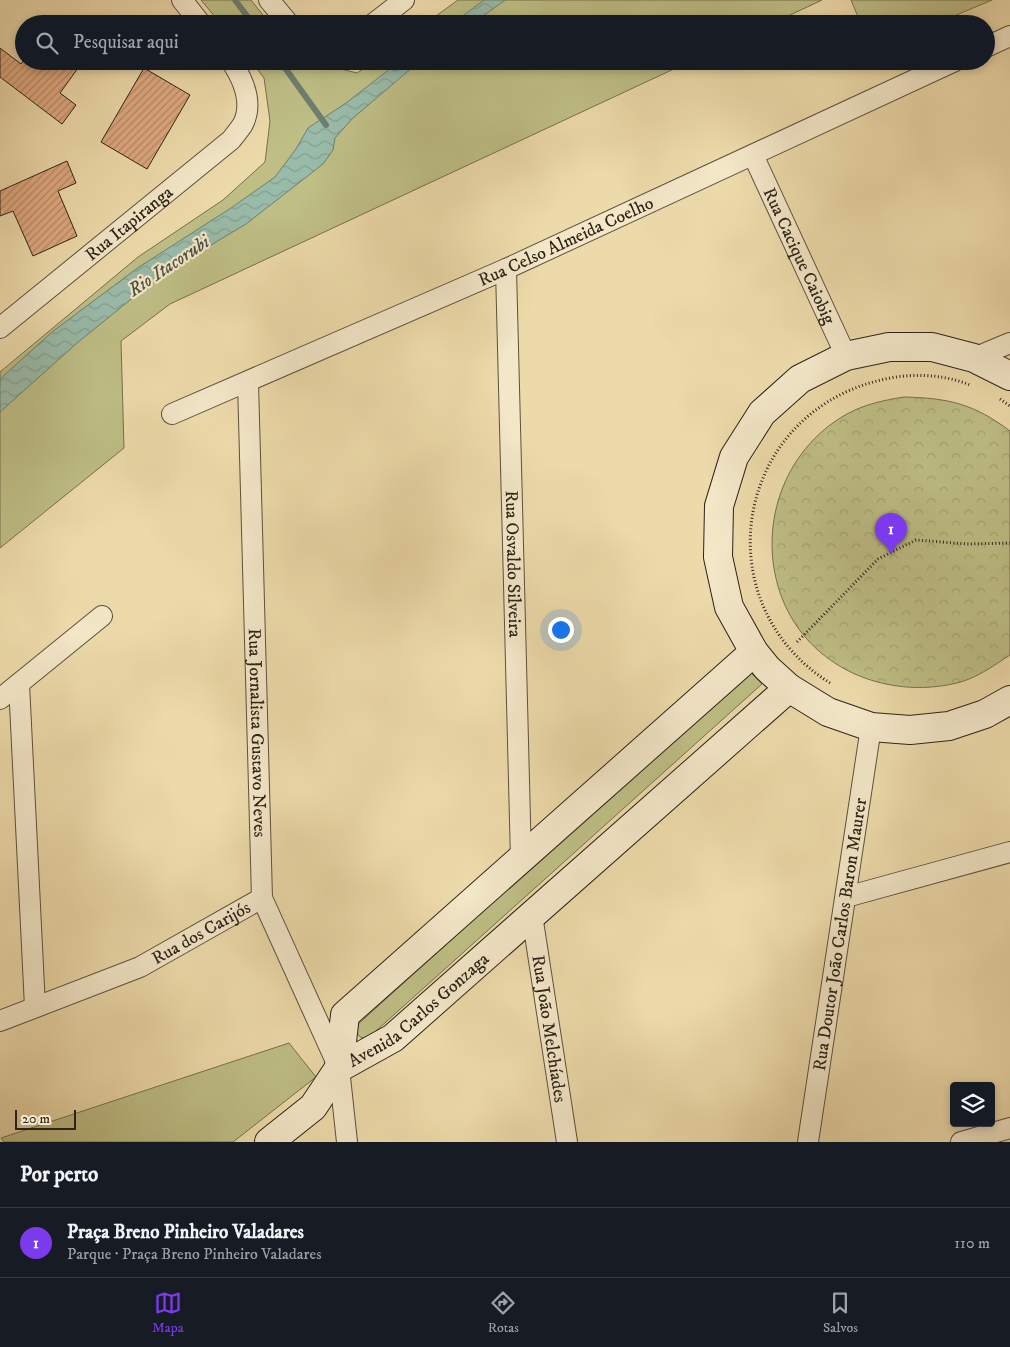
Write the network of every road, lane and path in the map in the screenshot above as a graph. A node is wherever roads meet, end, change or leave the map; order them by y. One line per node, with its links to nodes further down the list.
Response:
1 (182, 0): 4 (street)
2 (269, 0): 5 (street)
3 (404, 0): 6 (street)
4 (194, 15)
5 (282, 15)
6 (385, 15)
7 (1010, 36): 8 (street)
8 (995, 43)
9 (236, 70): 13 (street, Rua Itapiranga)
10 (937, 70): 11 (street, Rua Celso Almeida Coelho)
11 (753, 155): 12 (street, Rua Celso Almeida Coelho); 15 (street, Rua Cacique Caiobig)
12 (506, 269): 17 (street, Rua Celso Almeida Coelho); 33 (street, Rua Osvaldo Silveira)
13 (0, 328)
14 (1010, 343): 16 (street)
15 (846, 356): 16 (street); 25 (street)
16 (974, 358): 19 (street)
17 (248, 382): 21 (street, Rua Celso Almeida Coelho); 35 (street, Rua Jornalista Gustavo Neves)
18 (975, 387): 27 (path)
19 (1004, 387): 20 (path)
20 (1010, 406)
21 (172, 414)
22 (1010, 543): 24 (path)
23 (102, 616): 26 (street)
24 (797, 642)
25 (754, 652): 28 (street); 33 (street, Avenida Carlos Gonzaga)
26 (18, 684): 29 (street); 37 (street)
27 (835, 686)
28 (789, 688): 31 (street); 36 (street, Avenida Carlos Gonzaga)
29 (0, 699)
30 (1010, 700): 31 (street)
31 (871, 727): 34 (street, Rua Doutor João Carlos Baron Maurer)
32 (1010, 852): 34 (street)
33 (521, 860): 39 (street, Avenida Carlos Gonzaga)
34 (846, 897): 44 (street, Rua Doutor João Carlos Baron Maurer)
35 (262, 898): 37 (street, Rua dos Carijós); 39 (street, Rua Jornalista Gustavo Neves)
36 (532, 915): 39 (street, Avenida Carlos Gonzaga); 43 (street, Rua João Melchíades)
37 (35, 1008): 38 (street, Rua dos Carijós)
38 (0, 1021)
39 (339, 1068): 41 (street); 42 (street, Rua Jornalista Gustavo Neves)
40 (1010, 1128): 45 (street)
41 (269, 1142)
42 (346, 1142)
43 (567, 1142)
44 (808, 1142)
45 (961, 1142)

